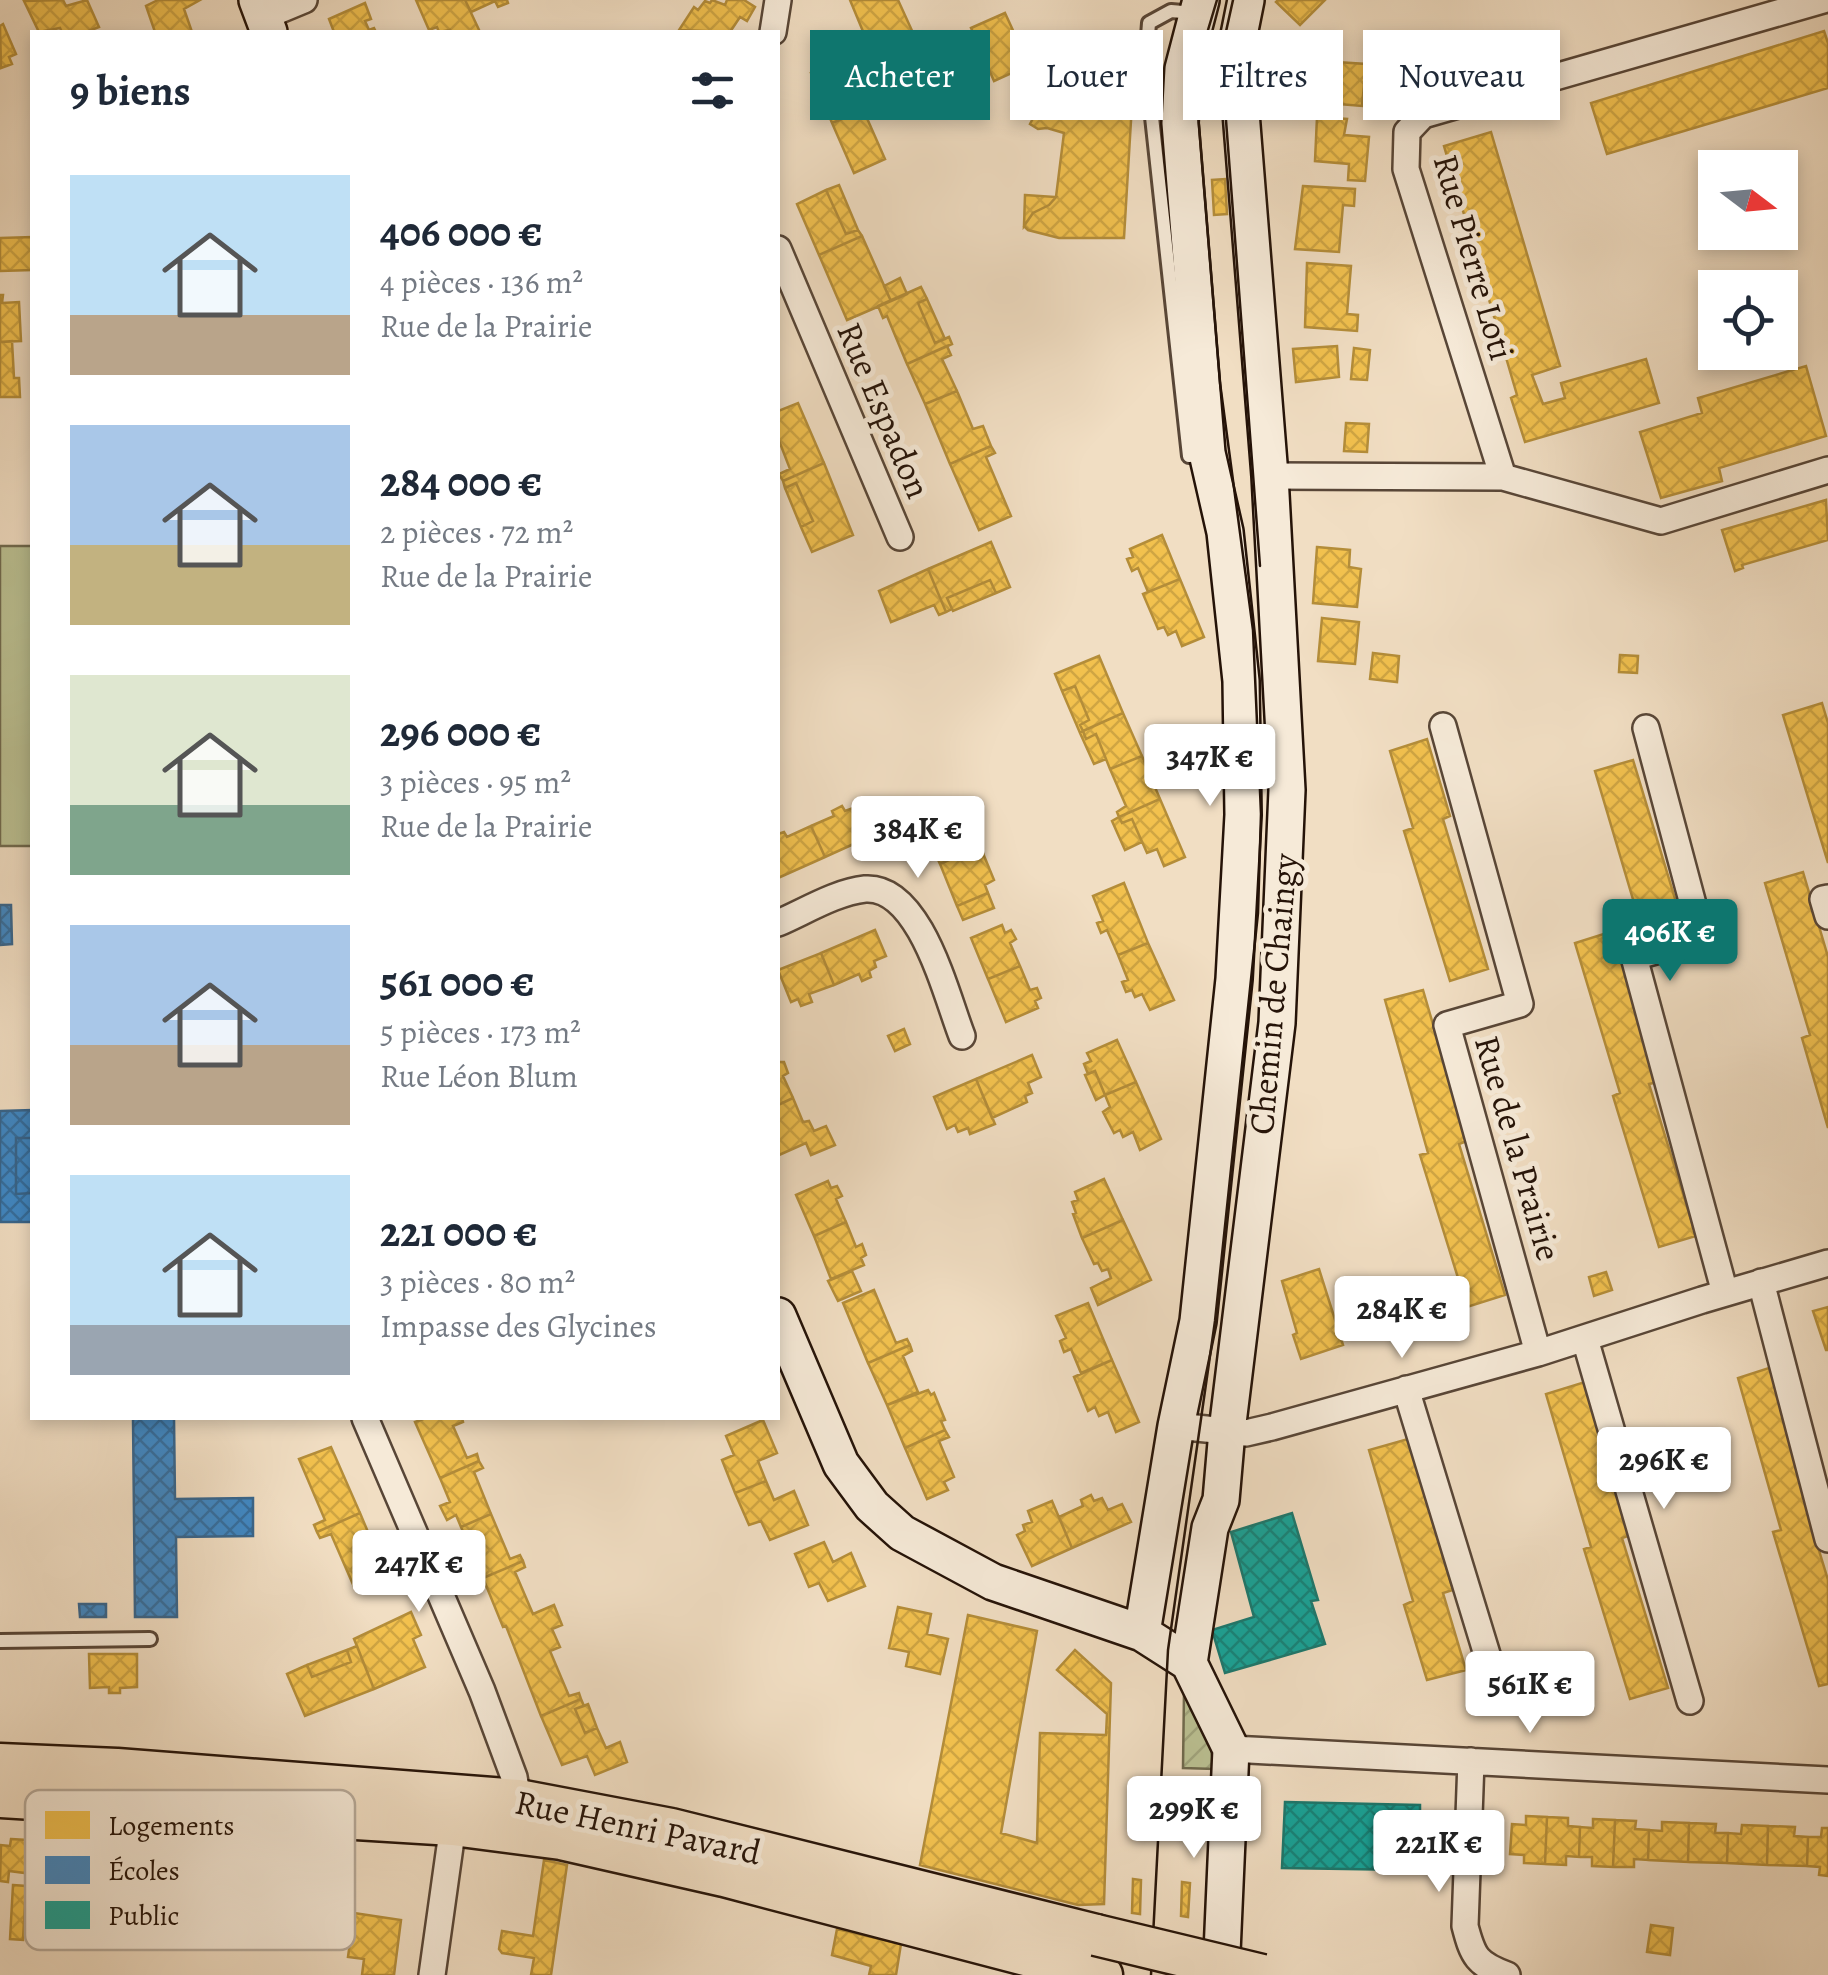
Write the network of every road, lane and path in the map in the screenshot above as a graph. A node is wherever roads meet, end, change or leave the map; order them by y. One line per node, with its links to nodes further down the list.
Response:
1 (304, 0): 6 (street)
2 (778, 0): 7 (street)
3 (1246, 0): 12 (street, Chemin de Chaingy)
4 (1823, 0): 13 (street, Rue Pierre Loti)
5 (1199, 6): 29 (street, Chemin de Chaingy)
6 (263, 16)
7 (774, 30)
8 (780, 254): 9 (street, Rue Espadon)
9 (804, 310): 10 (street, Rue Espadon); 14 (street, Rue Espadon)
10 (780, 314)
11 (1828, 470): 13 (street)
12 (1270, 476): 13 (street); 30 (street, Chemin de Chaingy)
13 (1503, 477)
14 (900, 537)
15 (1443, 726): 26 (street, Rue de la Prairie)
16 (1646, 728): 23 (street)
17 (1828, 898): 18 (street)
18 (1828, 916)
19 (780, 922): 20 (street)
20 (962, 1036)
21 (1828, 1263): 22 (street)
22 (1762, 1282): 23 (street); 31 (street)
23 (1725, 1293): 25 (street)
24 (780, 1321): 32 (street)
25 (1585, 1339): 26 (street); 37 (street)
26 (1538, 1353): 27 (street)
27 (1406, 1389): 30 (street); 35 (street)
28 (365, 1420): 44 (street)
29 (1176, 1426): 30 (street); 32 (street, Chemin de Chaingy)
30 (1227, 1431): 36 (street, Chemin de Chaingy)
31 (1828, 1539)
32 (1142, 1633): 36 (street)
33 (150, 1639): 34 (lane)
34 (0, 1641)
35 (1489, 1661)
36 (1189, 1663): 38 (street)
37 (1690, 1701)
38 (1231, 1749): 39 (street); 49 (street)
39 (1472, 1761): 41 (street); 51 (street)
40 (0, 1764): 44 (main road, Rue Henri Pavard)
41 (1828, 1780)
42 (0, 1797): 43 (main road, Rue Henri Pavard)
43 (25, 1798)
44 (518, 1800): 47 (main road, Rue Henri Pavard)
45 (355, 1818): 46 (main road, Rue Henri Pavard)
46 (453, 1824): 47 (main road, Rue Henri Pavard); 48 (street)
47 (1095, 1960): 50 (main road, Rue Henri Pavard, bridge)
48 (432, 1975)
49 (1221, 1975)
50 (1262, 1975)
51 (1507, 1975)

